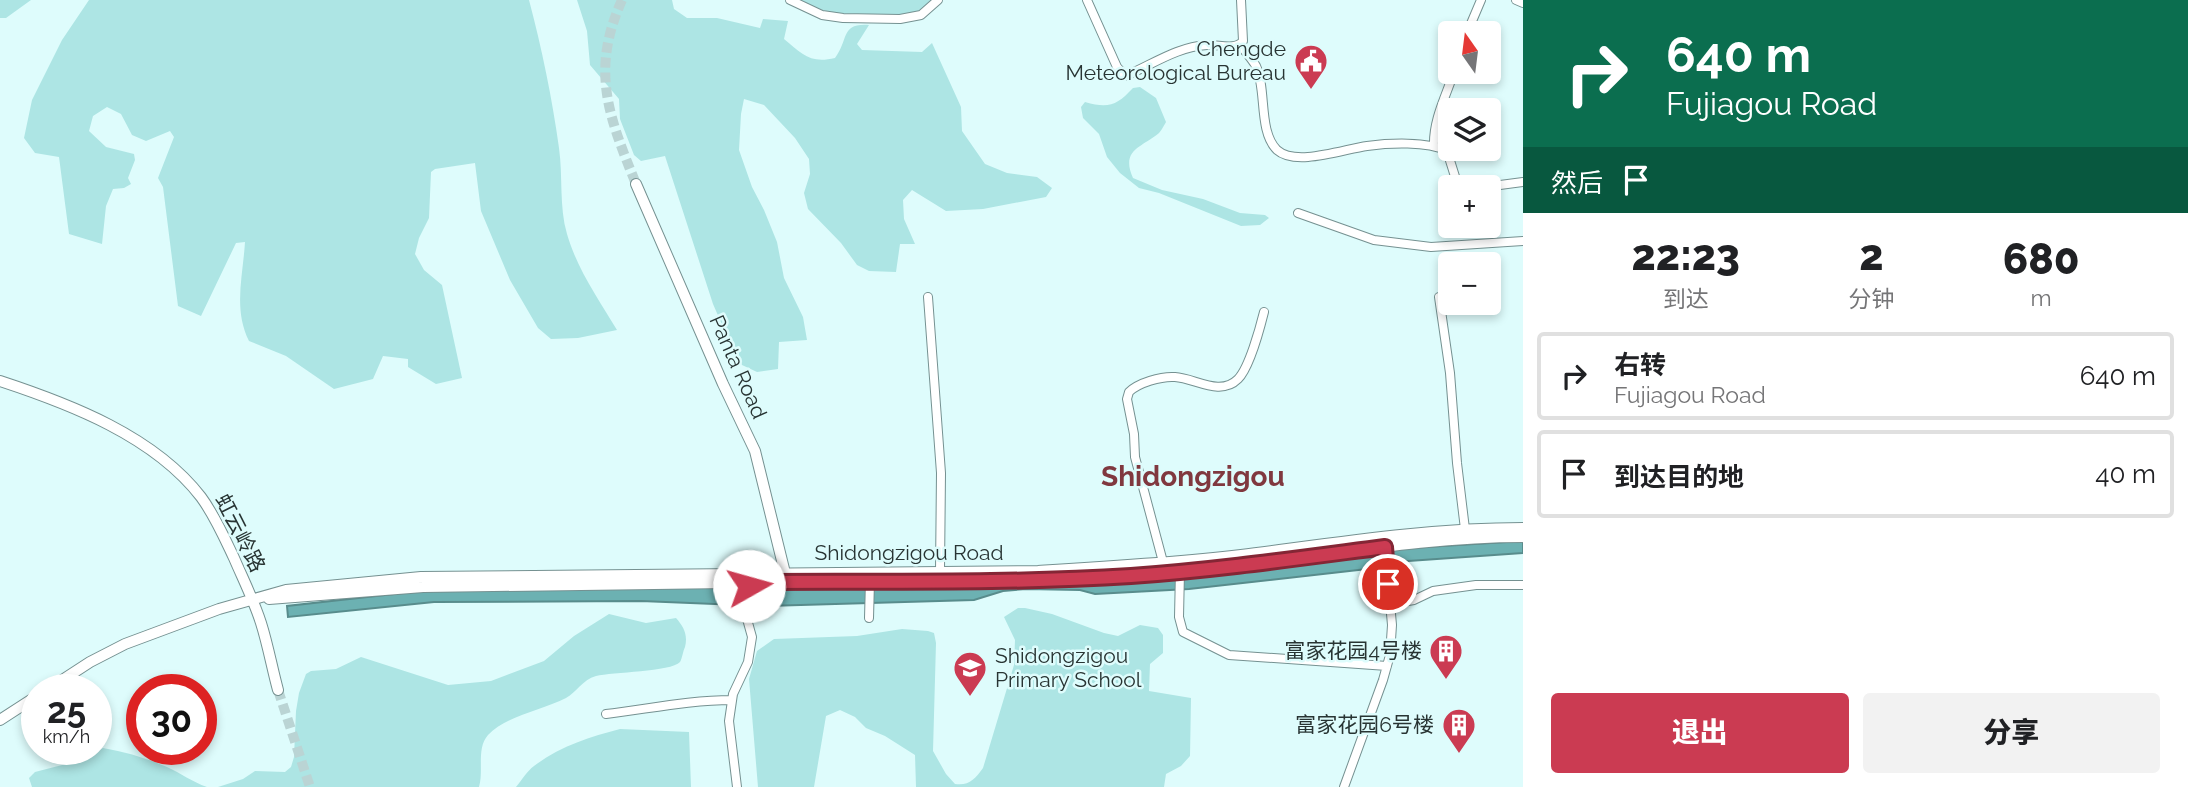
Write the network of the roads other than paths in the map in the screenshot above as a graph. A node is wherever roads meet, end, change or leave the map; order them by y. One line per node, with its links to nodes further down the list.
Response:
1 (790, 0): 2 (street)
2 (938, 0)
3 (1087, 0): 9 (street)
4 (1241, 0): 9 (street)
5 (1482, 0): 8 (street)
6 (1516, 0): 7 (street)
7 (1523, 3)
8 (1472, 21)
9 (1240, 45): 11 (street)
10 (1450, 84): 11 (street)
11 (1434, 146): 12 (street)
12 (1455, 175)
13 (1523, 182): 15 (street)
14 (636, 184): 29 (main road, Panta Road)
15 (1501, 185)
16 (1298, 214): 17 (street)
17 (1523, 241)
18 (928, 297): 27 (street)
19 (1264, 312): 26 (street)
20 (1442, 315): 23 (street)
21 (0, 381): 33 (main road, 虹云岭路)
22 (1523, 528): 23 (main road, Shidongzigou Road)
23 (1465, 529): 26 (main road, Shidongzigou Road)
24 (1523, 537): 25 (main road, Shidongzigou Road)
25 (1385, 549): 28 (main road, Shidongzigou Road); 34 (street)
26 (1163, 562): 27 (main road, Shidongzigou Road)
27 (940, 571): 29 (main road, Shidongzigou Road)
28 (1180, 572): 30 (main road, Shidongzigou Road); 36 (street)
29 (785, 573): 33 (main road, Shidongzigou Road)
30 (870, 583): 31 (main road, Shidongzigou Road); 35 (street)
31 (749, 584): 33 (main road, Shidongzigou Road); 39 (street)
32 (1523, 585): 34 (street)
33 (252, 599): 37 (main road, Shidongzigou Road); 38 (main road, 虹云岭路)
34 (1390, 604): 36 (street)
35 (869, 618)
36 (1387, 666): 44 (street)
37 (72, 674)
38 (278, 690)
39 (732, 700): 41 (street); 43 (street)
40 (21, 706): 42 (main road)
41 (606, 714)
42 (0, 720)
43 (737, 787)
44 (1344, 787)

